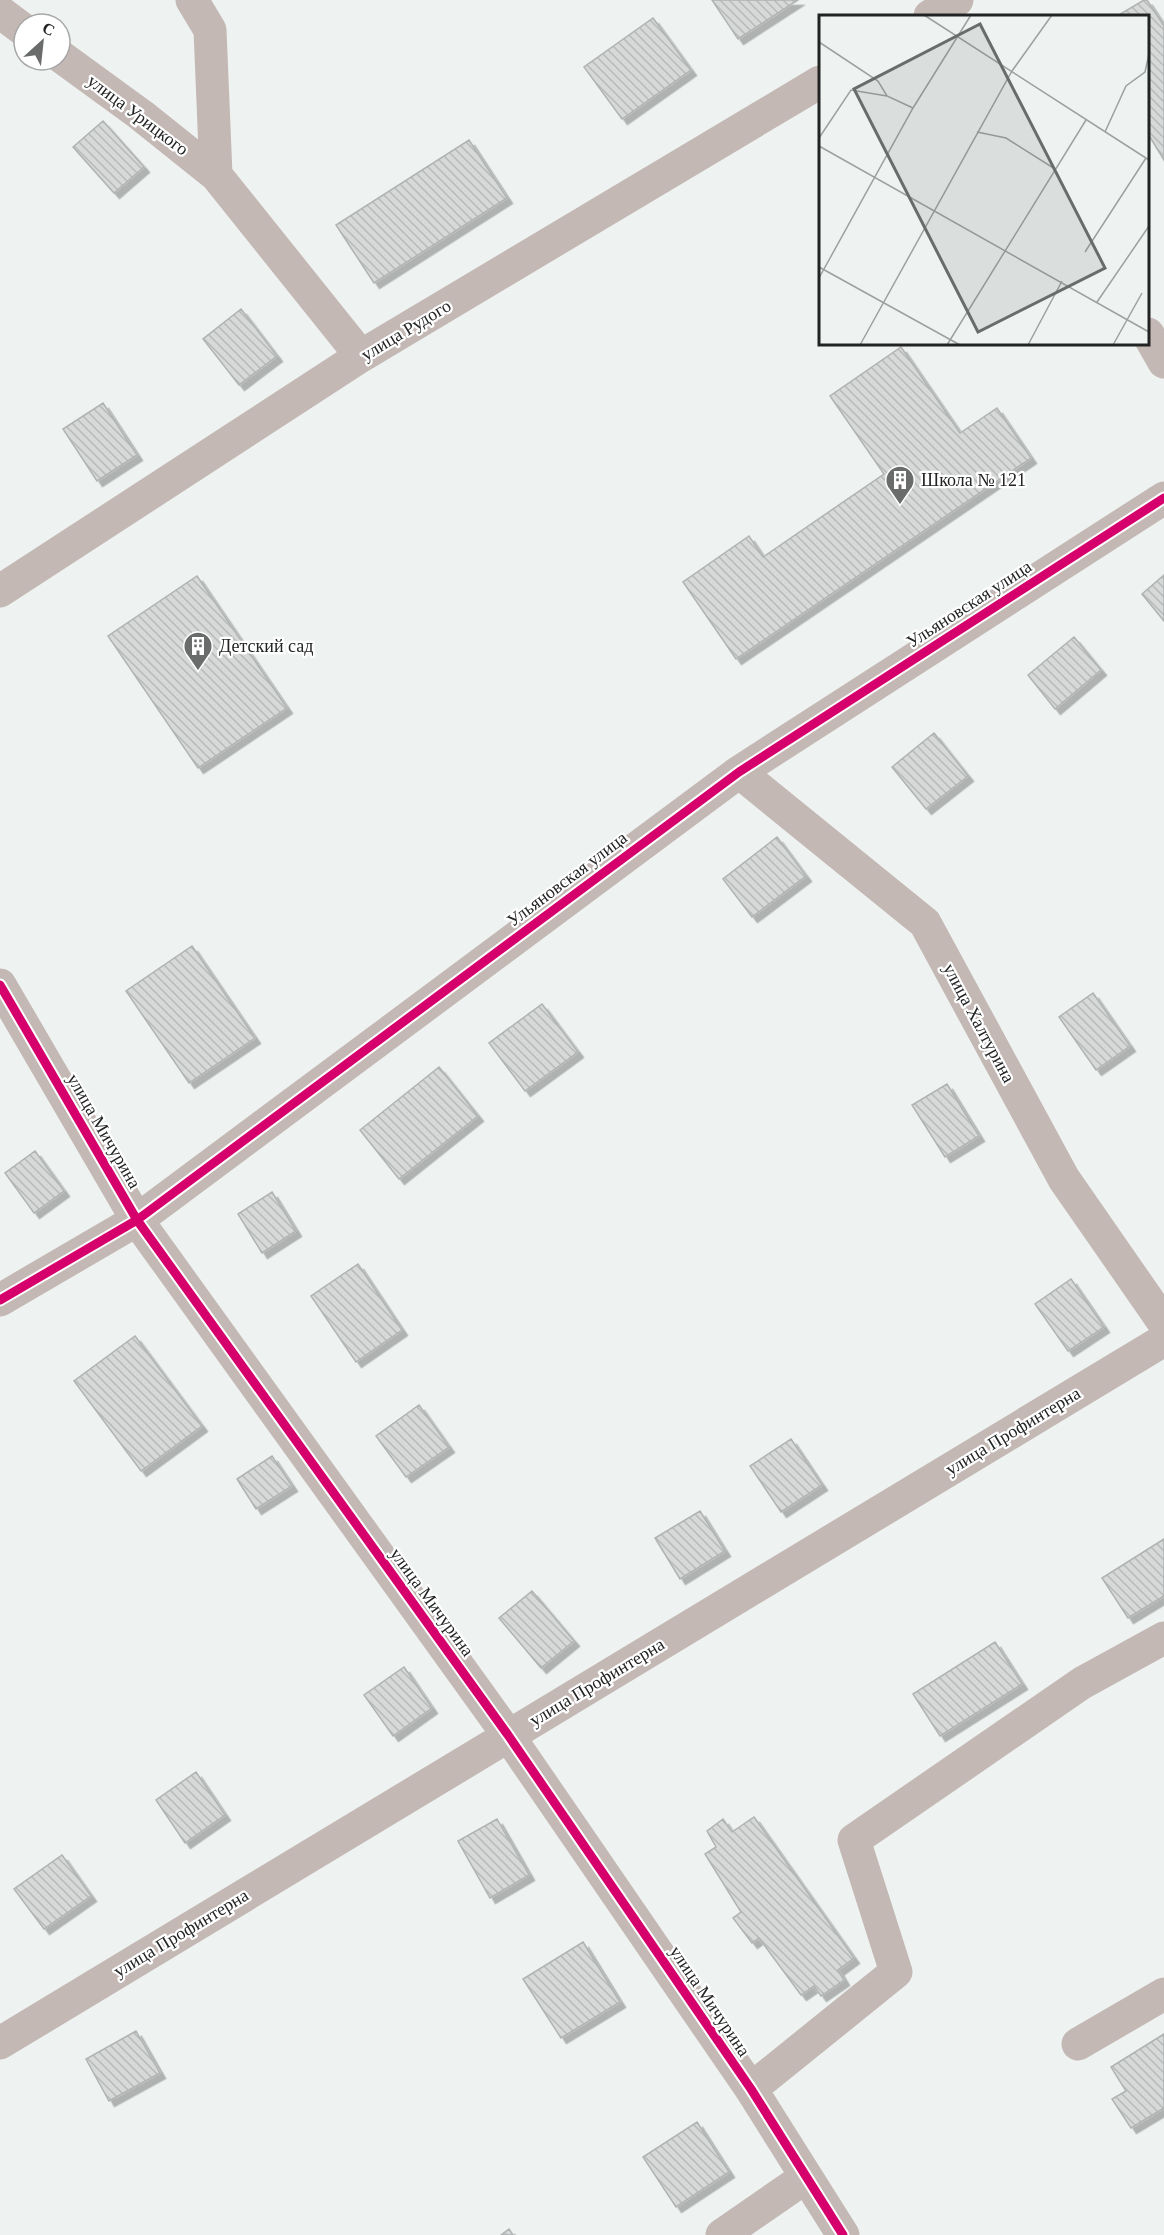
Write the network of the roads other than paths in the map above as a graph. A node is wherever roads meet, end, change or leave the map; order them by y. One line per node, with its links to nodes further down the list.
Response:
1 (192, 0): 4 (street)
2 (72, 65): 4 (street, улица Урицкого)
3 (819, 83): 6 (street, улица Рудого)
4 (216, 175): 6 (street, улица Урицкого)
5 (1149, 336): 7 (street)
6 (361, 356): 9 (street, улица Рудого)
7 (1164, 362)
8 (1164, 498): 10 (street, Ульяновская улица)
9 (0, 591)
10 (739, 772): 12 (street, Ульяновская улица); 14 (street, улица Халтурина)
11 (0, 985): 12 (street, улица Мичурина)
12 (137, 1220): 13 (street, Ульяновская улица); 17 (street, улица Мичурина)
13 (0, 1300)
14 (1164, 1323)
15 (1164, 1340): 17 (street, улица Профинтерна)
16 (1164, 1638): 21 (street)
17 (508, 1736): 19 (street, улица Профинтерна); 21 (street, улица Мичурина)
18 (1164, 1994): 20 (street)
19 (0, 2043)
20 (1078, 2044)
21 (751, 2090): 22 (street, улица Мичурина)
22 (806, 2177): 23 (street); 24 (street, улица Мичурина)
23 (722, 2235)
24 (843, 2235)

